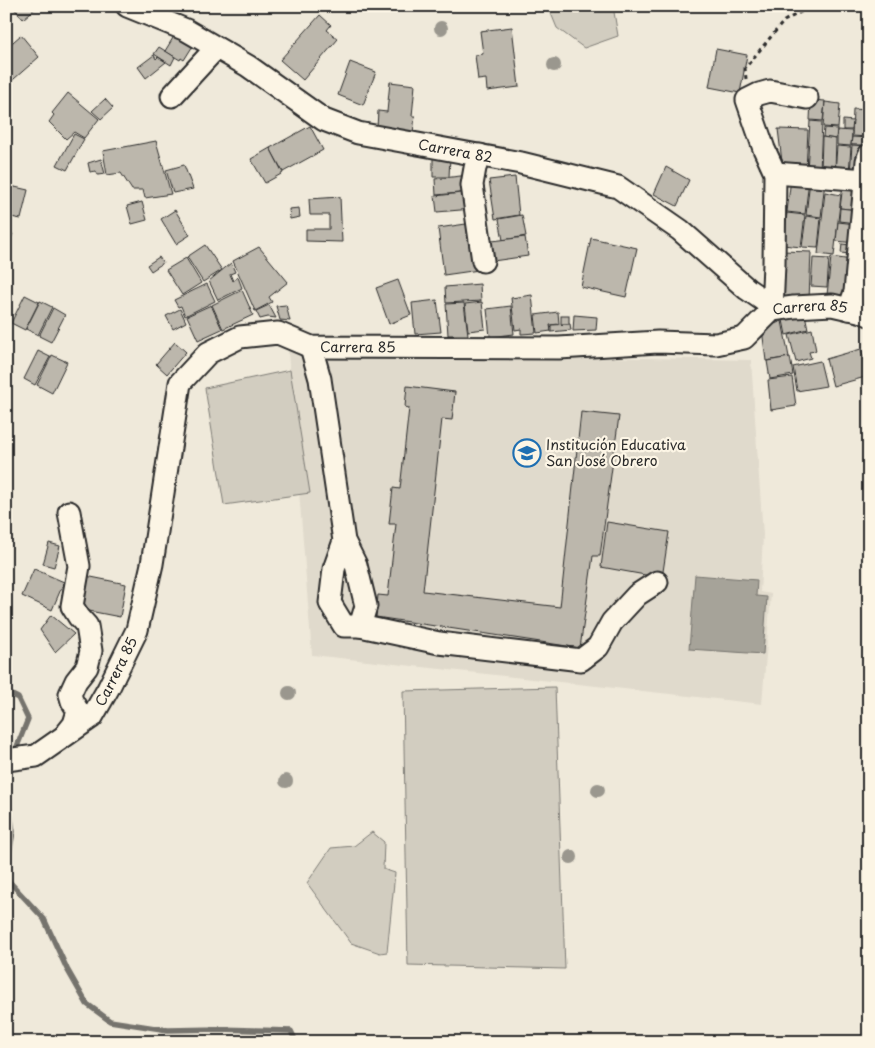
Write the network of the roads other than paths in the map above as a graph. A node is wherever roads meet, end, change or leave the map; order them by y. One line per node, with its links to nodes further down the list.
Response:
1 (127, 6): 2 (street, Carrera 82)
2 (216, 48): 3 (street); 5 (street, Carrera 82)
3 (172, 96)
4 (807, 98): 7 (street)
5 (480, 155): 9 (street); 11 (street, Carrera 82)
6 (869, 155): 8 (street)
7 (775, 173): 8 (street); 11 (street)
8 (866, 180): 10 (street)
9 (483, 261)
10 (862, 309): 11 (street, Carrera 85)
11 (772, 310): 12 (street, Carrera 85)
12 (311, 347): 14 (street); 17 (street, Carrera 85)
13 (69, 512): 17 (street)
14 (344, 540): 16 (street); 16 (street)
15 (657, 582): 16 (street)
16 (360, 626)
17 (65, 734): 18 (street, Carrera 85)
18 (6, 760)

